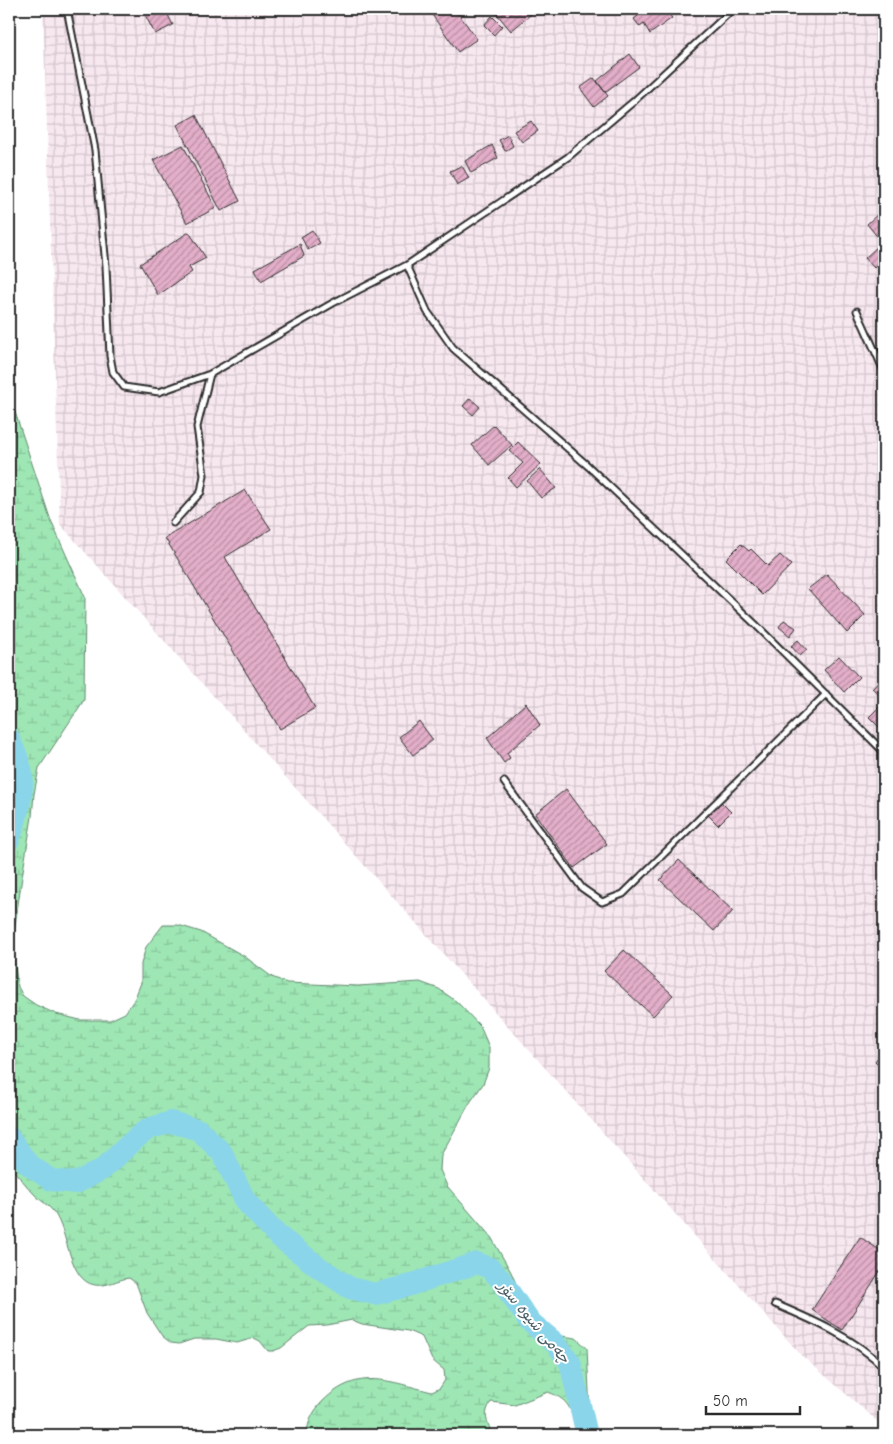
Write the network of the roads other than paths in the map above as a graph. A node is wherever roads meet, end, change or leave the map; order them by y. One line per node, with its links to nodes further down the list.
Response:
1 (67, 9): 6 (lane)
2 (733, 9): 3 (lane)
3 (408, 266): 6 (lane); 8 (lane)
4 (857, 310): 5 (lane)
5 (884, 371)
6 (210, 374): 7 (lane)
7 (173, 523)
8 (826, 694): 9 (lane); 10 (lane)
9 (884, 752)
10 (504, 782)
11 (775, 1304): 12 (lane)
12 (884, 1367)

